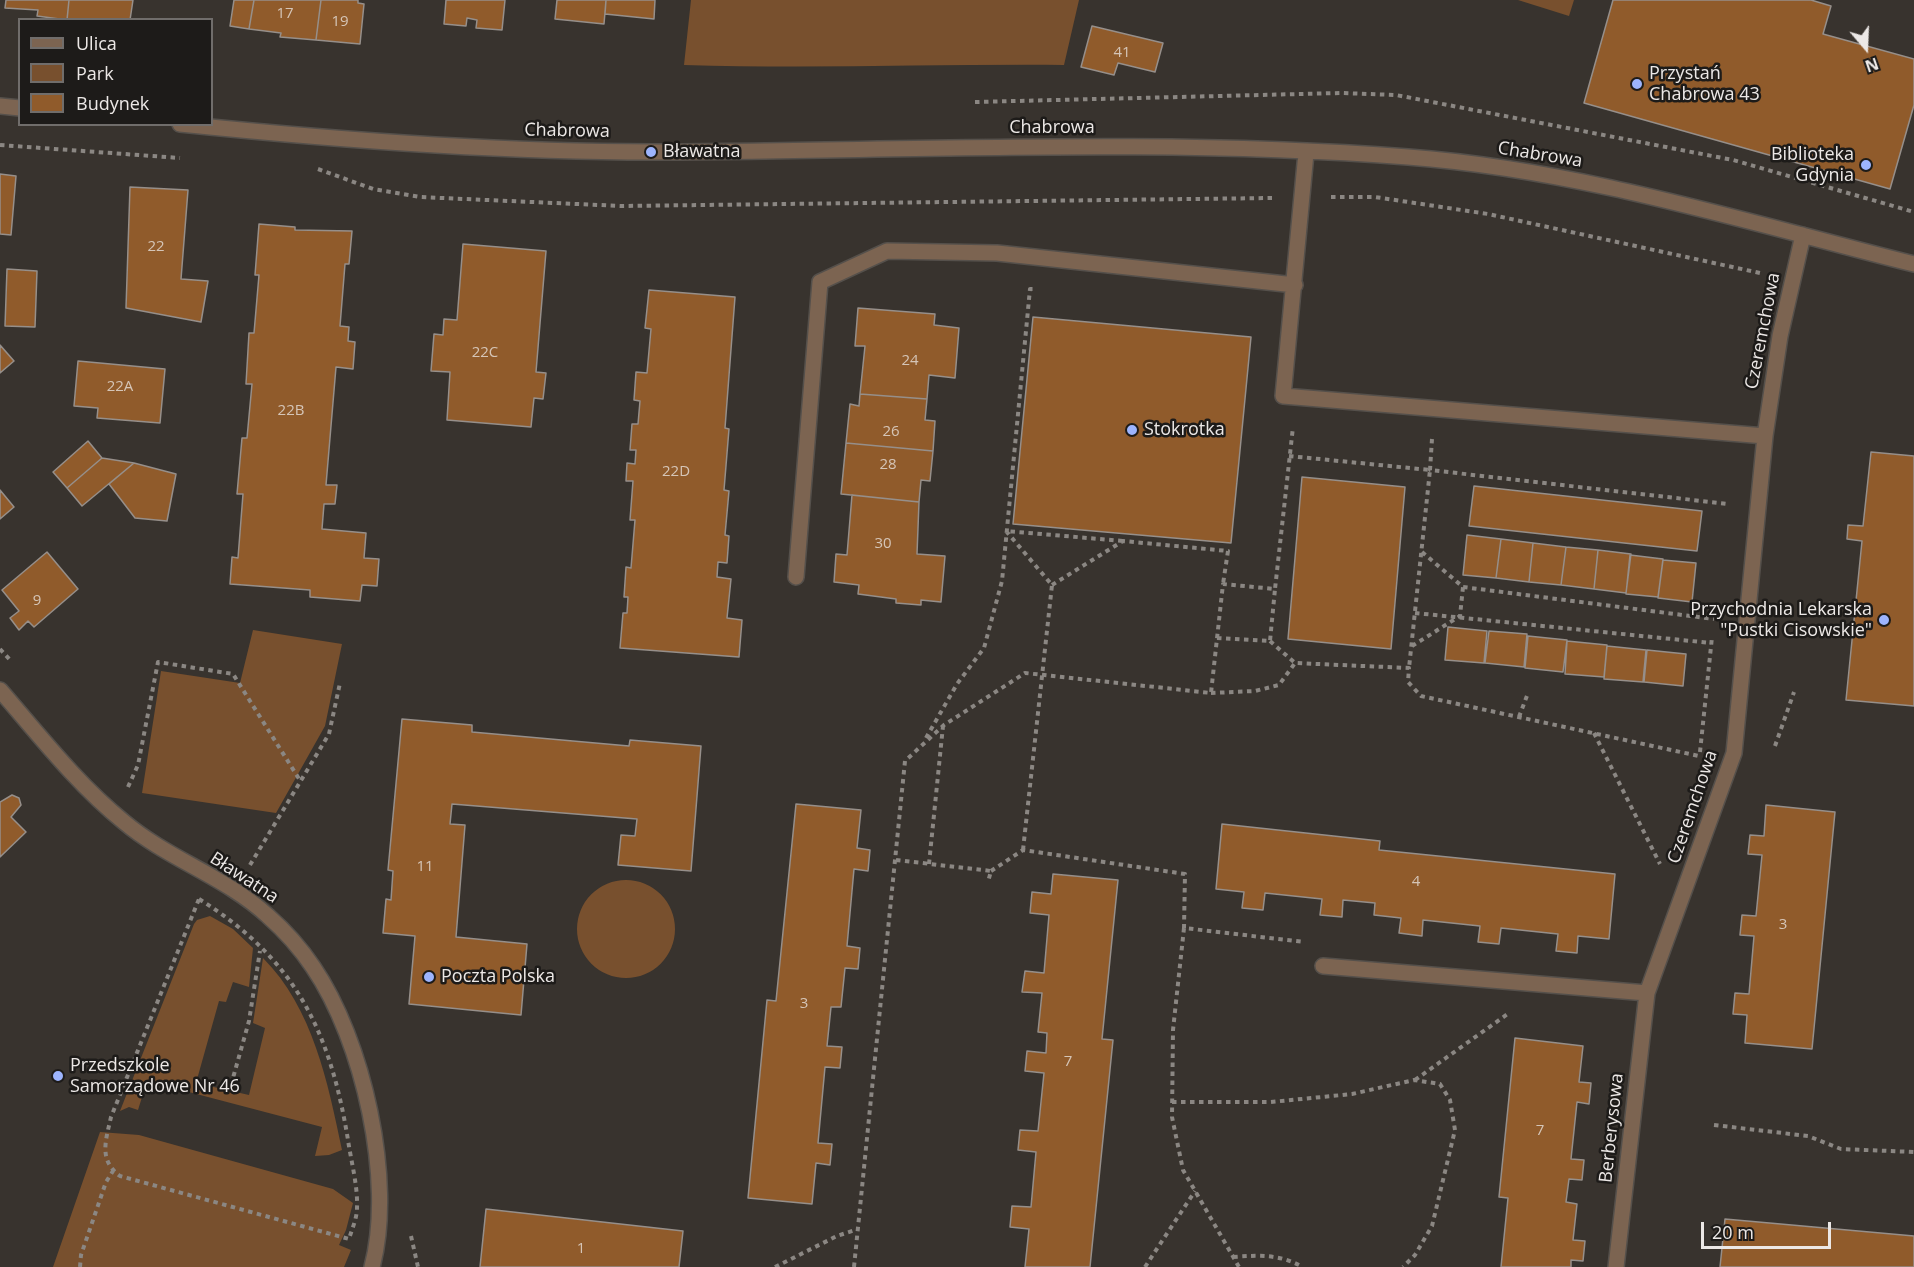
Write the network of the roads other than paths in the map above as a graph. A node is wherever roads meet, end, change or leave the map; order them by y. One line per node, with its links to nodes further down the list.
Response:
1 (0, 106): 2 (street)
2 (18, 108)
3 (202, 126): 4 (street, Chabrowa)
4 (1306, 153): 5 (street, Chabrowa); 7 (street)
5 (1803, 235): 6 (street, Chabrowa); 8 (street, Czeremchowa)
6 (1914, 264)
7 (1295, 285): 8 (street); 9 (street)
8 (1765, 436): 12 (street, Czeremchowa)
9 (796, 577)
10 (0, 690): 13 (street, Bławatna)
11 (1323, 966): 12 (street)
12 (1647, 993): 14 (street, Berberysowa)
13 (372, 1267)
14 (1616, 1267)

